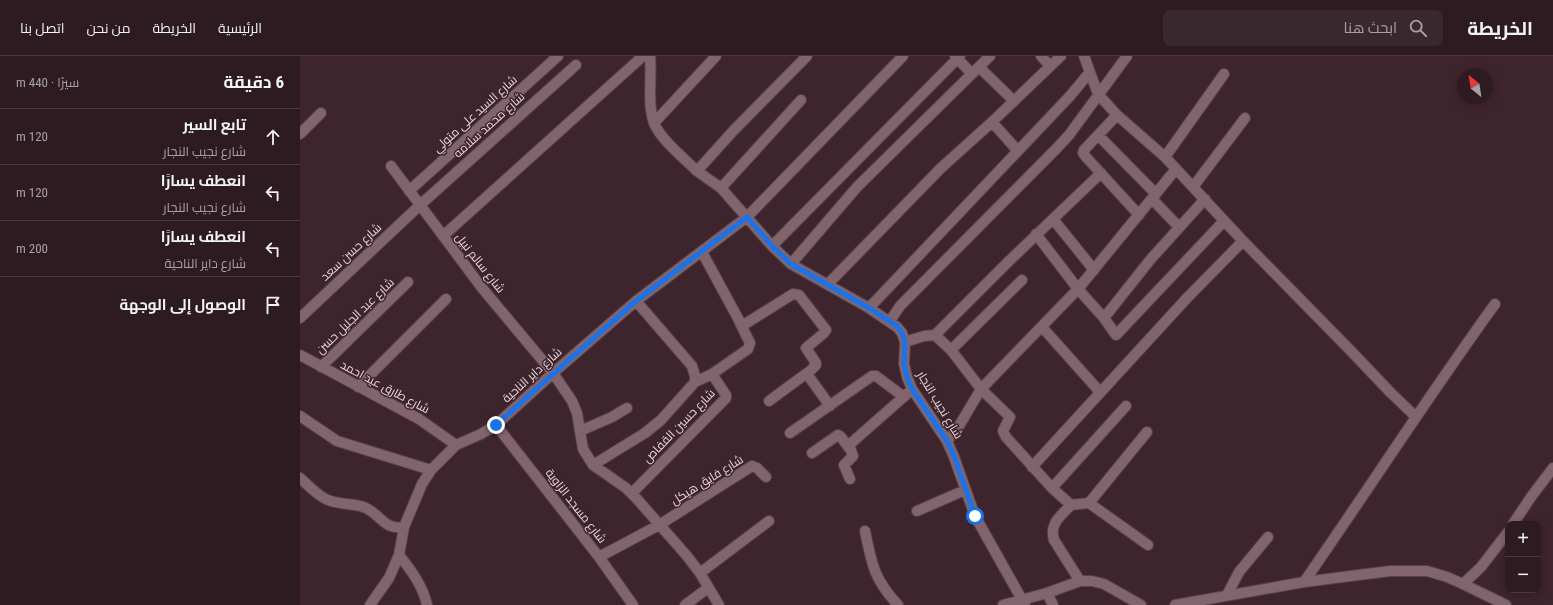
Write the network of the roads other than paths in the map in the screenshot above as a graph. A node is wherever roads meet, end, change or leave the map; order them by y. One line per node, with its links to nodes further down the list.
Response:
1 (558, 56): 38 (street, شارع السيد على متولي)
2 (643, 56): 48 (street)
3 (650, 56): 25 (street)
4 (716, 56): 25 (street)
5 (807, 56): 32 (street)
6 (902, 56): 43 (street, شارع داير الناحية)
7 (990, 56): 15 (street)
8 (1041, 56): 14 (street)
9 (1061, 56): 14 (street)
10 (1084, 56): 16 (street)
11 (1127, 56): 18 (street)
12 (957, 57): 15 (street); 33 (street)
13 (576, 65): 41 (street, شارع محمد سلامه)
14 (1050, 66): 20 (street)
15 (976, 70): 20 (street); 37 (street)
16 (1090, 72): 18 (street); 28 (street)
17 (1224, 74): 29 (street)
18 (1098, 94): 22 (street); 64 (street)
19 (802, 100): 36 (street)
20 (1014, 101): 24 (street)
21 (321, 113): 26 (street)
22 (1117, 115): 27 (street); 29 (street)
23 (1245, 118): 35 (street)
24 (992, 122): 28 (street); 56 (street)
25 (654, 123): 32 (street)
26 (300, 134)
27 (1098, 135): 34 (street); 39 (street)
28 (1017, 150): 61 (street)
29 (1165, 157): 31 (street)
30 (391, 166): 38 (street, شارع سالم نبيل)
31 (1176, 169): 35 (street); 39 (street)
32 (697, 171): 36 (street)
33 (846, 172): 37 (street); 50 (street)
34 (1101, 173): 42 (street); 44 (street)
35 (1193, 187): 40 (street)
36 (721, 188): 43 (street)
37 (857, 188): 52 (street)
38 (409, 191): 41 (street, شارع سالم نبيل)
39 (1154, 197): 42 (street); 46 (street)
40 (1204, 198): 45 (street); 46 (street)
41 (419, 206): 48 (street, شارع سالم نبيل); 62 (street, شارع حسن سعد)
42 (1139, 215): 53 (street)
43 (747, 217): 50 (street); 51 (street, شارع داير الناحية)
44 (1053, 219): 47 (street); 53 (street)
45 (1223, 222): 49 (street); 63 (street)
46 (1180, 227): 63 (street)
47 (1036, 234): 57 (street); 67 (street)
48 (443, 236): 73 (street, شارع سالم نبيل)
49 (1243, 241): 79 (street); 86 (street)
50 (772, 246): 52 (street)
51 (702, 252): 59 (street, شارع داير الناحية); 65 (street)
52 (791, 264): 56 (street)
53 (1094, 270): 57 (street)
54 (1022, 280): 69 (street)
55 (408, 282): 71 (street, شارع عبد الجليل حسن)
56 (828, 284): 61 (street)
57 (1078, 289): 63 (street); 66 (street)
58 (446, 299): 76 (street)
59 (636, 301): 73 (street, شارع داير الناحية); 75 (street)
60 (1495, 304): 86 (street)
61 (869, 308): 64 (street)
62 (300, 318)
63 (1104, 318)
64 (890, 321): 68 (street)
65 (740, 323): 72 (street); 74 (street)
66 (1042, 327): 78 (street); 79 (street)
67 (935, 335): 68 (street); 69 (street)
68 (905, 342): 77 (street, شارع نجيب النجار)
69 (951, 350): 78 (street)
70 (300, 355): 71 (street, شارع طارق عيد احمد)
71 (321, 367): 76 (street, شارع طارق عيد احمد)
72 (807, 373): 81 (street); 82 (street)
73 (553, 374): 87 (street, شارع داير الناحية); 88 (street, شارع سالم نبيل)
74 (712, 374): 75 (street); 104 (street, شارع حسين القفاص)
75 (695, 382): 95 (street)
76 (358, 387): 92 (street, شارع طارق عيد احمد)
77 (912, 389): 80 (street); 91 (street, شارع نجيب النجار)
78 (981, 389): 91 (street); 96 (street)
79 (1100, 392): 96 (street)
80 (904, 397): 82 (street); 93 (street)
81 (769, 402)
82 (830, 406): 90 (street)
83 (1126, 406): 102 (street)
84 (627, 408): 88 (street)
85 (300, 416): 98 (street)
86 (1416, 417): 120 (street)
87 (496, 425): 92 (street, شارع داير الناحية); 117 (street, شارع مسجد الزاوية)
88 (580, 431): 95 (street, شارع سالم نبيل)
89 (1147, 432): 105 (street)
90 (790, 433)
91 (947, 441): 103 (street, شارع نجيب النجار)
92 (456, 445): 98 (street, شارع داير الناحية)
93 (850, 448): 94 (street); 101 (street)
94 (812, 453)
95 (593, 465): 104 (street)
96 (1032, 467): 102 (street)
97 (1553, 468): 109 (street)
98 (431, 470): 111 (street, شارع داير الناحية)
99 (766, 477): 110 (street, شارع فايق هيكل)
100 (300, 478): 111 (street)
101 (850, 479)
102 (1052, 488): 106 (street)
103 (965, 490): 107 (street); 125 (street, شارع نجيب النجار)
104 (632, 493): 110 (street)
105 (1089, 503): 106 (street); 115 (street)
106 (1071, 505): 119 (street)
107 (917, 511)
108 (769, 521): 118 (street)
109 (1515, 521)
110 (659, 525): 117 (street); 118 (street)
111 (404, 527): 116 (street, شارع داير الناحية)
112 (865, 531): 131 (street)
113 (1268, 536): 124 (street)
114 (1505, 536): 121 (street)
115 (1148, 545)
116 (399, 555): 126 (street, شارع داير الناحية); 127 (street)
117 (600, 557): 128 (street, شارع مسجد الزاوية)
118 (700, 573): 122 (street)
119 (1080, 581): 123 (street); 134 (street)
120 (1304, 582): 121 (street); 124 (street)
121 (1463, 584): 136 (street)
122 (708, 588): 129 (street); 130 (street)
123 (1047, 593): 125 (street); 133 (street)
124 (1227, 595): 135 (street)
125 (1023, 602): 132 (street)
126 (370, 605)
127 (427, 605)
128 (633, 605)
129 (684, 605)
130 (719, 605)
131 (898, 605)
132 (1003, 605)
133 (1053, 605)
134 (1141, 605)
135 (1175, 605)
136 (1506, 605)

